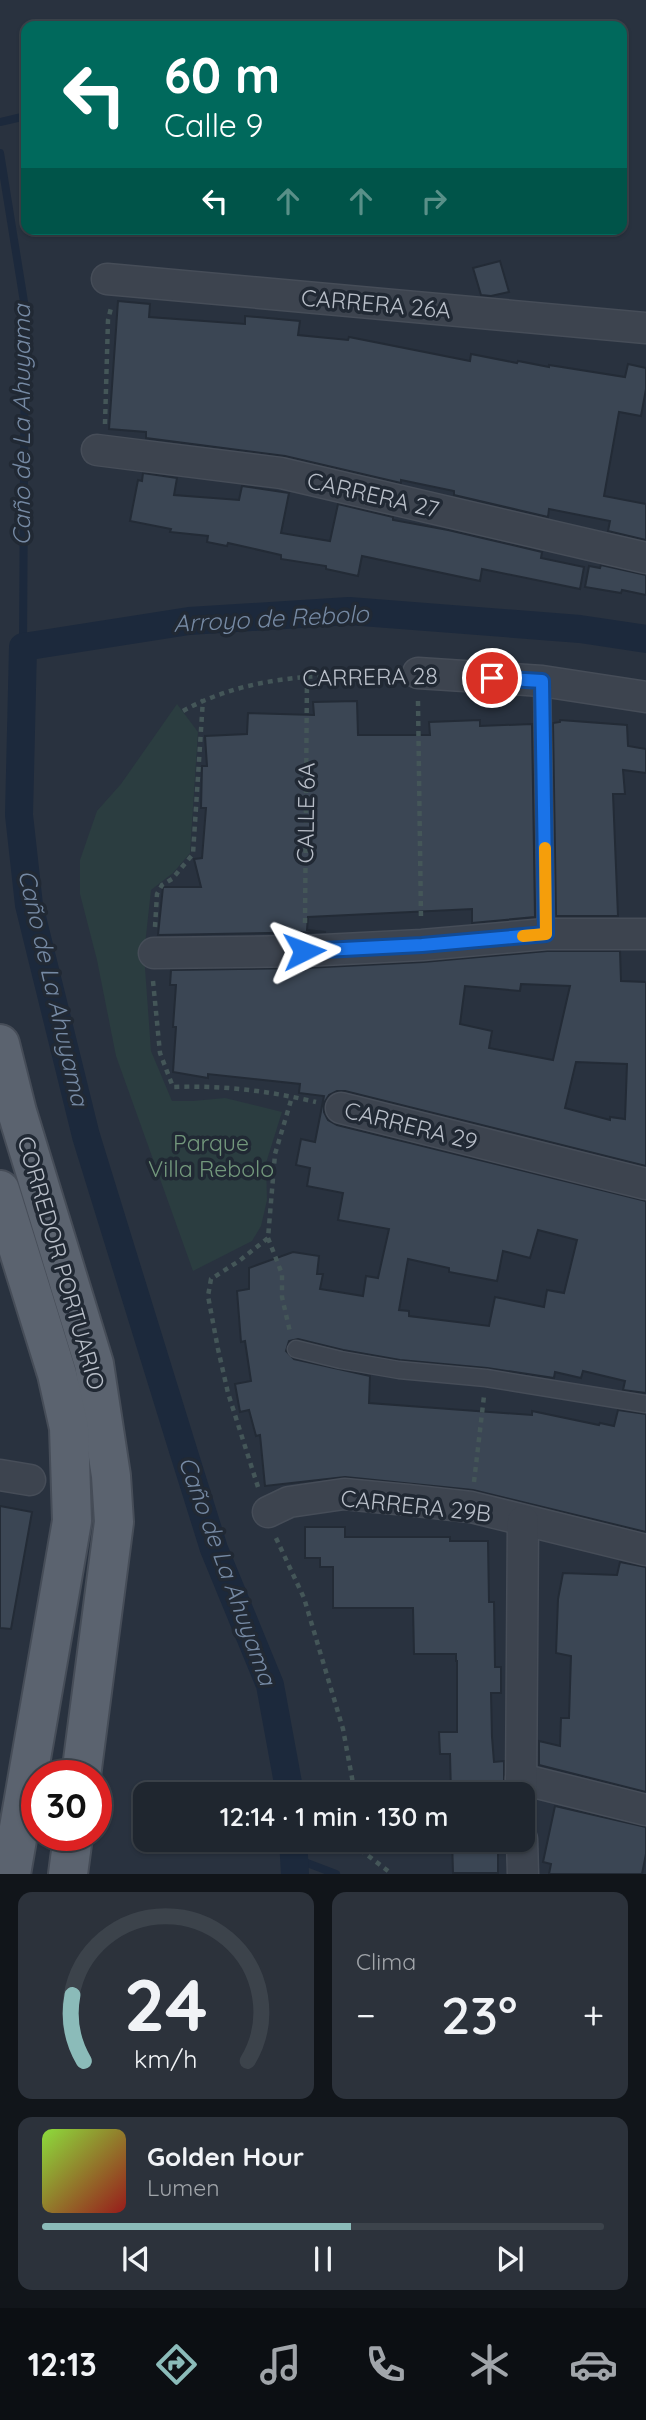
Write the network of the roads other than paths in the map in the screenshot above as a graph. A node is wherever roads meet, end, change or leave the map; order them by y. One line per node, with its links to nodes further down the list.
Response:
1 (112, 280): 2 (street, CARRERA 26A)
2 (646, 328)
3 (107, 451): 4 (street, CARRERA 27)
4 (646, 558)
5 (418, 673): 6 (street, CARRERA 28)
6 (542, 681): 7 (street, CARRERA 28); 8 (lane)
7 (646, 697)
8 (546, 934): 9 (street); 10 (street)
9 (646, 934)
10 (154, 953)
11 (0, 1044): 22 (main road, CORREDOR PORTUARIO)
12 (341, 1108): 13 (street, CARRERA 29)
13 (646, 1184)
14 (0, 1190): 28 (main road, CORREDOR PORTUARIO)
15 (296, 1349): 16 (lane)
16 (646, 1405)
17 (0, 1475): 18 (street)
18 (30, 1480)
19 (268, 1511): 20 (street, CARRERA 29B)
20 (523, 1521): 21 (street, CARRERA 29B); 23 (street)
21 (646, 1550)
22 (83, 1760)
23 (521, 1782)
24 (535, 1789): 25 (street)
25 (646, 1810)
26 (71, 1851): 29 (main road)
27 (522, 1852): 30 (street)
28 (11, 1874)
29 (68, 1874)
30 (523, 1874)

